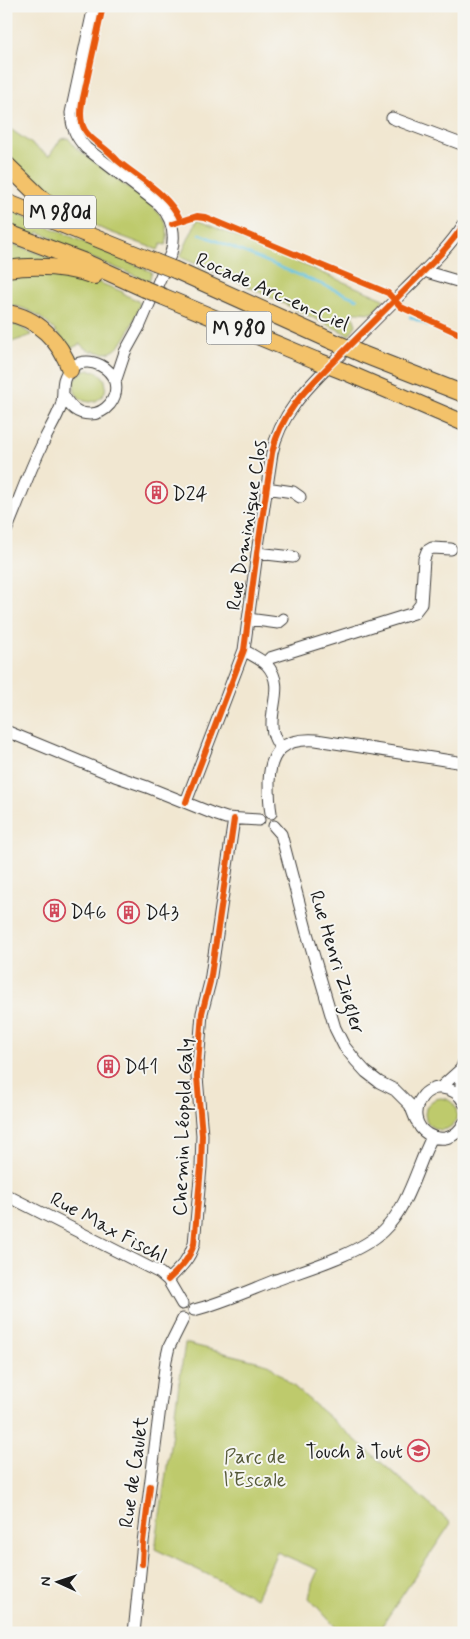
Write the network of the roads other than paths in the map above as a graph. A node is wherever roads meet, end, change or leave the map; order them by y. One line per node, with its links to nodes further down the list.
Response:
1 (94, 6): 14 (street)
2 (392, 118): 3 (street)
3 (464, 145)
4 (6, 164): 8 (highway, M 980d)
5 (6, 202): 8 (highway, M 980)
6 (464, 224): 10 (street, Rue Dominique Clos)
7 (6, 232): 12 (highway, M 980)
8 (121, 248): 18 (highway, Rocade Arc-en-Ciel / M 980, bridge)
9 (6, 268): 12 (highway, M 980)
10 (425, 270): 11 (street); 23 (street, Rue Dominique Clos)
11 (464, 284)
12 (145, 289): 21 (highway, M 980, bridge)
13 (6, 313): 16 (highway)
14 (124, 352): 15 (street); 17 (street)
15 (100, 365): 16 (street); 17 (street)
16 (70, 370): 19 (street)
17 (115, 382): 20 (street)
18 (464, 394)
19 (64, 396): 20 (street); 22 (street)
20 (78, 412): 22 (street)
21 (464, 423)
22 (49, 431): 25 (street)
23 (266, 488): 24 (street); 27 (street, Rue Dominique Clos)
24 (300, 497)
25 (6, 531)
26 (451, 549): 32 (street)
27 (256, 553): 28 (street); 29 (street, Rue Dominique Clos)
28 (293, 557)
29 (248, 619): 30 (street); 31 (street, Rue Dominique Clos)
30 (283, 619)
31 (244, 650): 32 (street); 36 (street, Rue Dominique Clos)
32 (266, 664): 34 (street)
33 (6, 731): 36 (street)
34 (280, 748): 35 (street); 37 (street, Rue Henri Ziegler)
35 (464, 763)
36 (186, 802): 38 (street)
37 (266, 812): 38 (street); 41 (street, Rue Henri Ziegler)
38 (234, 819): 48 (street, Chemin Léopold Galy)
39 (462, 1065): 40 (street); 42 (street)
40 (435, 1089): 41 (street, Rue Henri Ziegler); 42 (street); 43 (street)
41 (396, 1090): 43 (street, Rue Henri Ziegler)
42 (462, 1100)
43 (416, 1120): 46 (street, Rue Henri Ziegler)
44 (464, 1123): 45 (street)
45 (458, 1135): 46 (street)
46 (432, 1137): 50 (street)
47 (6, 1195): 48 (street, Rue Max Fischl)
48 (168, 1280): 49 (street, Rue Max Fischl)
49 (182, 1304): 50 (street); 51 (street)
50 (194, 1310): 51 (street)
51 (183, 1319): 52 (street, Rue de Caulet)
52 (134, 1633)

